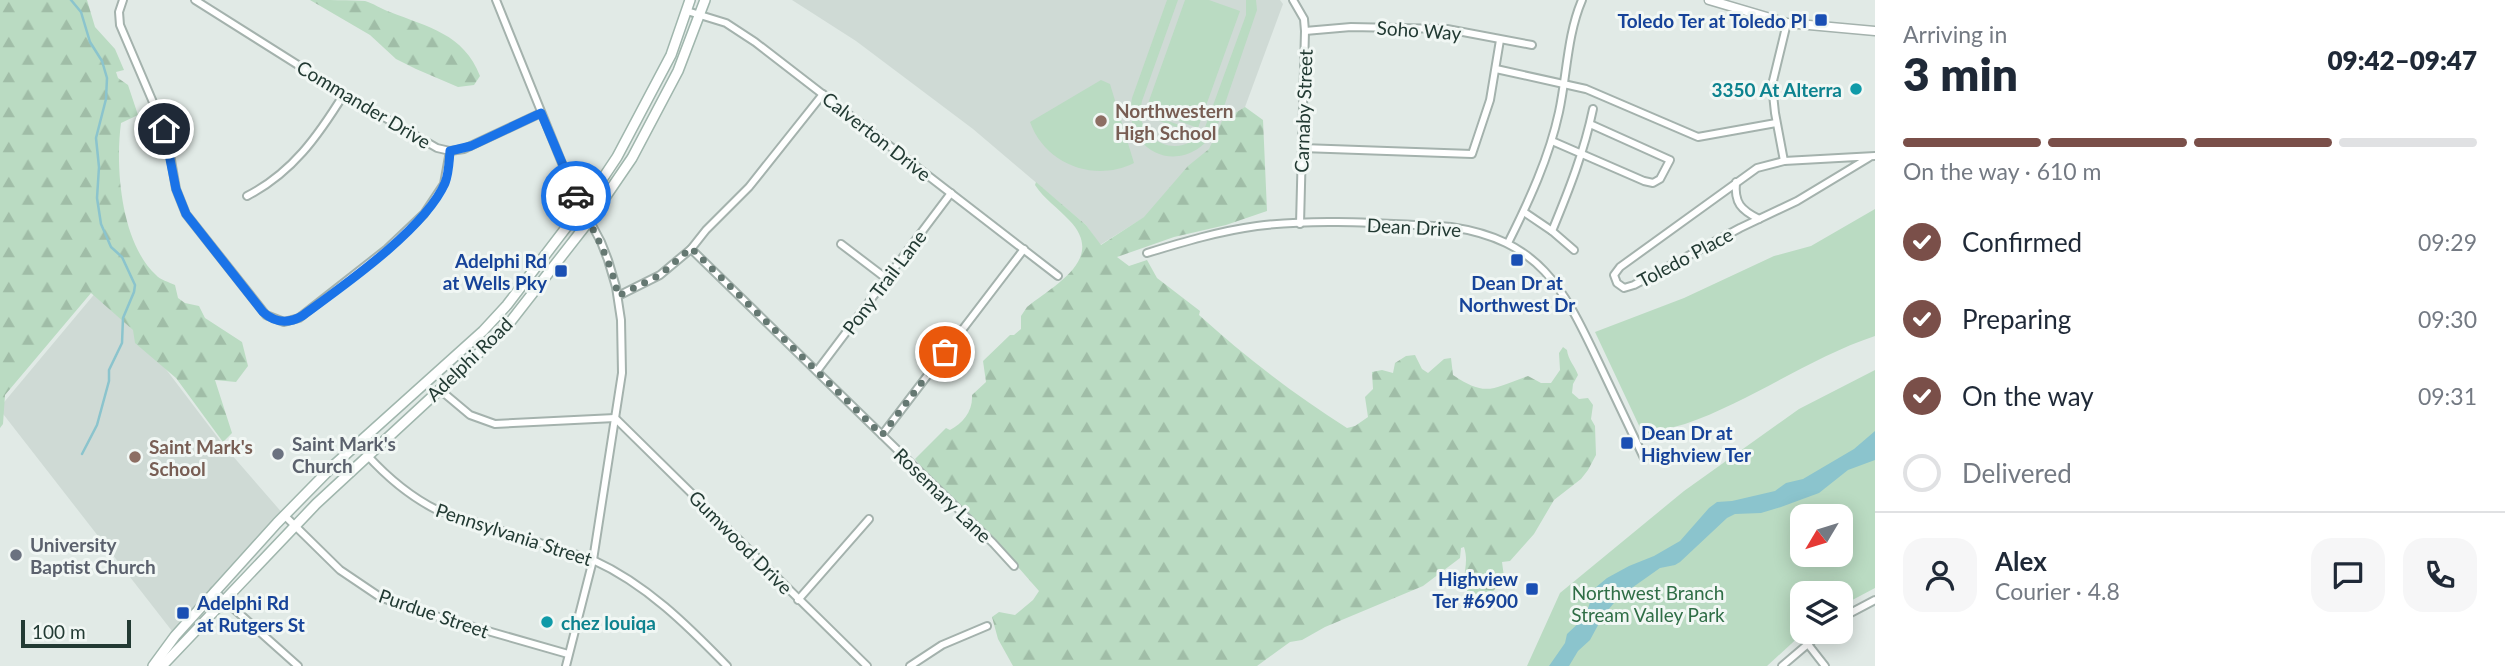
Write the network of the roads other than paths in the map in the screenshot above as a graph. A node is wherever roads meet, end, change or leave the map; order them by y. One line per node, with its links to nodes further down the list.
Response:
1 (123, 0): 26 (street)
2 (195, 0): 18 (street, Commander Drive)
3 (496, 0): 21 (street)
4 (690, 0): 9 (main road, Adelphi Road)
5 (705, 0): 10 (main road, Adelphi Road)
6 (1293, 0): 12 (street, Carnaby Street)
7 (1582, 0): 17 (street)
8 (1709, 0): 11 (street)
9 (687, 10): 10 (street, Calverton Drive); 33 (main road, Adelphi Road)
10 (700, 15): 19 (street, Calverton Drive); 36 (main road, Adelphi Road)
11 (1787, 23): 13 (street); 22 (street)
12 (1305, 31): 14 (street, Soho Way); 25 (street, Carnaby Street)
13 (1875, 31)
14 (1500, 40): 15 (street, Soho Way); 16 (street)
15 (1532, 45)
16 (1496, 69): 17 (street); 25 (street)
17 (1564, 83): 22 (street); 24 (street)
18 (344, 94): 26 (street, Commander Drive); 32 (street)
19 (823, 94): 31 (street, Calverton Drive); 41 (street)
20 (1592, 108): 23 (street)
21 (541, 113): 26 (street, Commander Drive); 33 (street)
22 (1776, 123): 29 (street)
23 (1590, 124): 27 (street); 27 (street)
24 (1552, 141): 27 (street); 34 (street)
25 (1302, 148): 37 (street, Carnaby Street)
26 (450, 151)
27 (1582, 154): 38 (street)
28 (1872, 156): 29 (street, Toledo Place); 35 (street, Toledo Place)
29 (1784, 161): 30 (street, Toledo Place)
30 (1736, 182): 35 (street); 35 (street, Toledo Place)
31 (951, 193): 42 (street, Calverton Drive); 46 (street, Pony Trail Lane)
32 (247, 196)
33 (581, 207): 36 (street); 54 (main road, Adelphi Road)
34 (1524, 212): 38 (street); 39 (street)
35 (1759, 219)
36 (589, 221): 47 (street); 49 (main road, Adelphi Road)
37 (1300, 224): 39 (street, Dean Drive); 44 (street, Dean Drive)
38 (1552, 231): 43 (street)
39 (1508, 243): 53 (street, Dean Drive)
40 (841, 244): 46 (street)
41 (691, 248): 47 (street); 48 (street, Rosemary Lane)
42 (1024, 250): 45 (street, Calverton Drive); 51 (street)
43 (1574, 250)
44 (1147, 253)
45 (1059, 276)
46 (887, 279): 48 (street, Pony Trail Lane)
47 (618, 296): 50 (street)
48 (817, 372): 51 (street, Rosemary Lane)
49 (439, 388): 50 (street); 52 (main road, Adelphi Road)
50 (615, 418): 57 (street); 61 (street, Gumwood Drive)
51 (882, 435): 58 (street, Rosemary Lane)
52 (367, 455): 56 (main road, Adelphi Road); 57 (street, Pennsylvania Street)
53 (1644, 458)
54 (284, 515): 56 (street, Purdue Street); 59 (main road, Adelphi Road)
55 (869, 519): 61 (street)
56 (294, 525): 60 (main road, Adelphi Road); 67 (street, Purdue Street)
57 (593, 560): 67 (street); 68 (street, Pennsylvania Street)
58 (1014, 566)
59 (214, 591): 60 (street); 69 (main road, Adelphi Road)
60 (224, 600): 70 (main road, Adelphi Road); 71 (street)
61 (798, 600): 73 (street, Gumwood Drive)
62 (1875, 600): 63 (street)
63 (1853, 612)
64 (987, 626): 74 (street)
65 (1806, 644): 75 (street)
66 (1808, 644): 76 (street)
67 (568, 654): 72 (street)
68 (725, 665)
69 (153, 666)
70 (162, 666)
71 (298, 666)
72 (566, 666)
73 (867, 666)
74 (909, 666)
75 (1782, 666)
76 (1825, 666)

